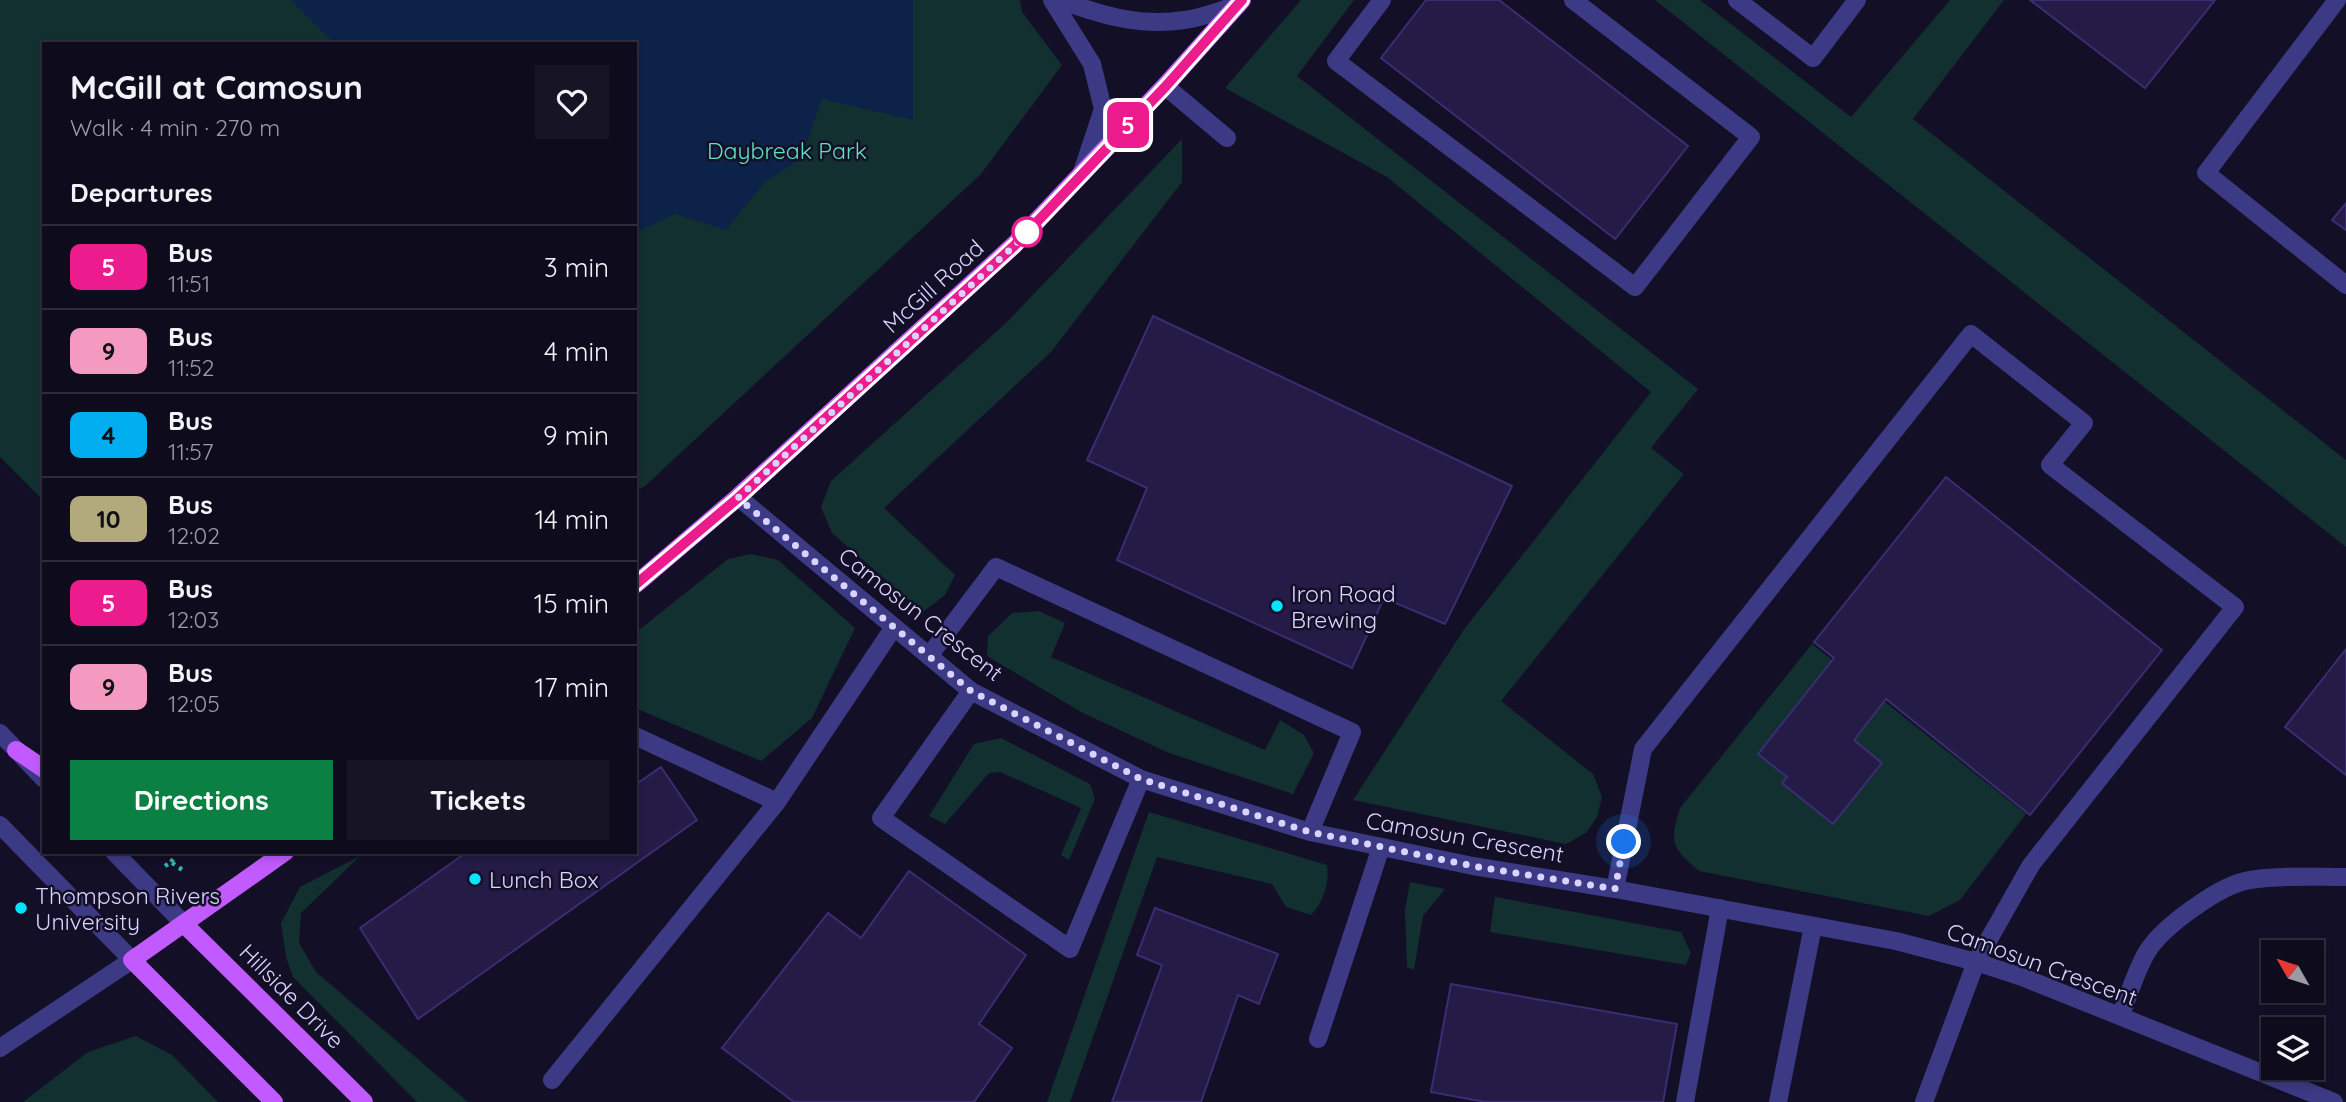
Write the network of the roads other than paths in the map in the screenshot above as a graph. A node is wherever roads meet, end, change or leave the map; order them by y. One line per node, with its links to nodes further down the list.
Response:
1 (1052, 0): 11 (street)
2 (1060, 0): 8 (street)
3 (1382, 0): 4 (street)
4 (1573, 0)
5 (1737, 0): 6 (street)
6 (1857, 0)
7 (2337, 0): 12 (street)
8 (1240, 3): 9 (main road, McGill Road)
9 (1166, 86): 10 (street); 11 (main road, McGill Road)
10 (1227, 138)
11 (1081, 174): 13 (main road, McGill Road)
12 (2346, 285)
13 (738, 498): 14 (main road, McGill Road); 15 (street, Camosun Crescent)
14 (637, 582)
15 (894, 627): 16 (street, Camosun Crescent); 24 (street)
16 (929, 656): 17 (street, Camosun Crescent); 26 (street)
17 (971, 691): 23 (street, Camosun Crescent); 23 (street)
18 (0, 733): 20 (street)
19 (637, 737): 24 (street)
20 (16, 750): 21 (main road); 22 (street)
21 (42, 768)
22 (42, 777)
23 (1141, 779): 26 (street, Camosun Crescent)
24 (777, 802): 40 (street)
25 (0, 825): 35 (street)
26 (1310, 832): 27 (street, Camosun Crescent)
27 (1381, 847): 31 (street, Camosun Crescent); 38 (street)
28 (116, 854): 33 (street)
29 (282, 854): 33 (main road)
30 (2346, 877): 37 (street)
31 (1615, 889): 32 (street, Camosun Crescent); 36 (street)
32 (1720, 908): 34 (street, Camosun Crescent); 43 (street)
33 (185, 925): 35 (main road); 42 (main road, Hillside Drive)
34 (1813, 926): 36 (street, Camosun Crescent); 44 (street)
35 (132, 960): 39 (street); 41 (main road)
36 (1976, 962): 37 (street, Camosun Crescent); 45 (street)
37 (2120, 1016): 46 (street, Camosun Crescent)
38 (1318, 1039)
39 (0, 1048)
40 (552, 1080)
41 (274, 1102)
42 (364, 1102)
43 (1685, 1102)
44 (1778, 1102)
45 (1924, 1102)
46 (2334, 1102)

